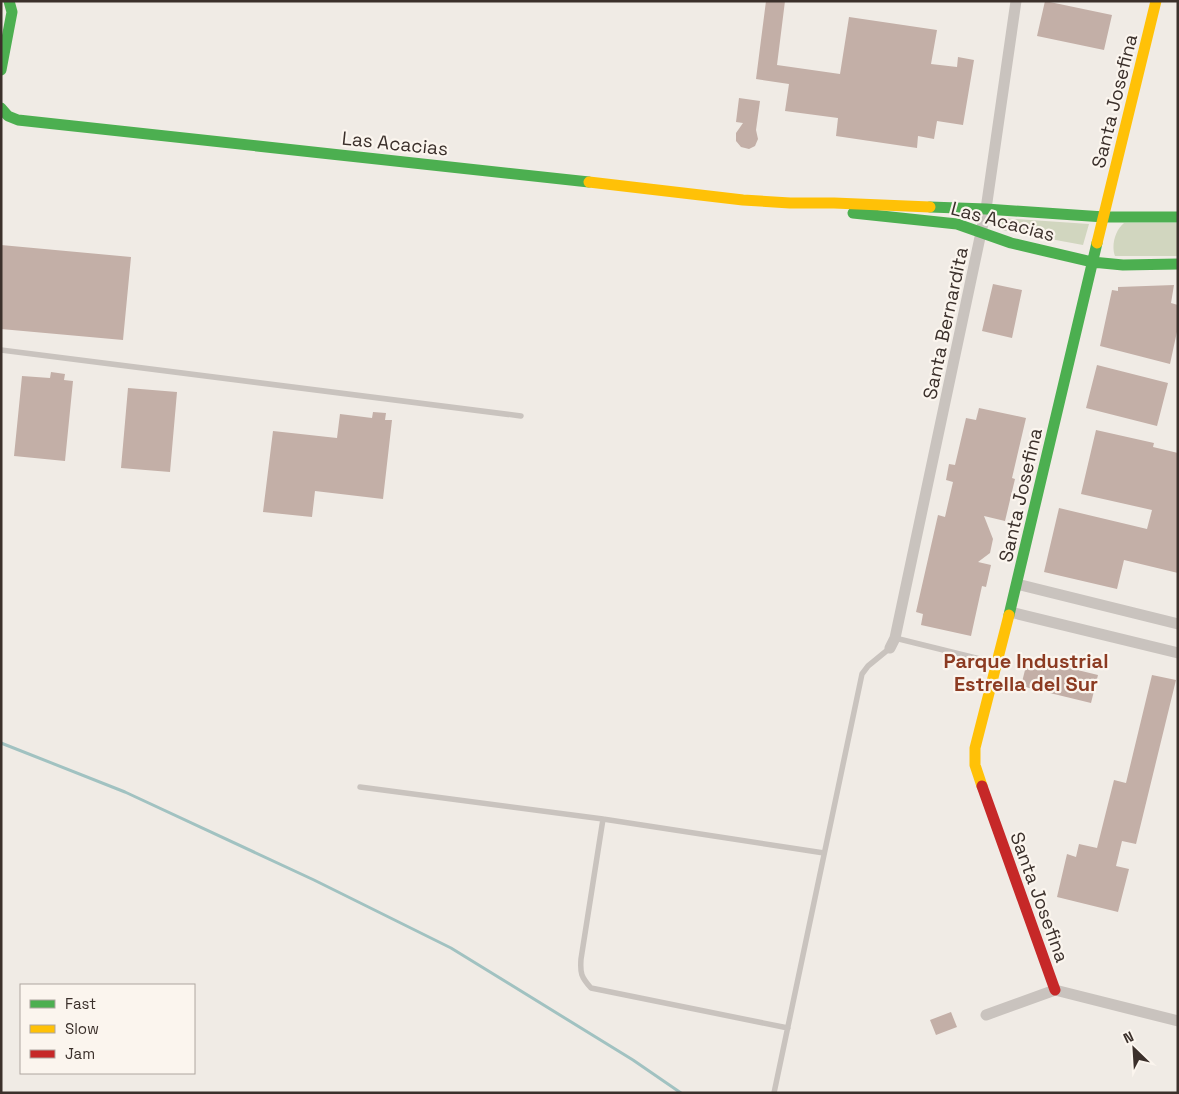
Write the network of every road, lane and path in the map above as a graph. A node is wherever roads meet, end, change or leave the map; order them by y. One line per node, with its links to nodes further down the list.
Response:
1 (10, 1): 4 (main road)
2 (1016, 1): 7 (street, Santa Bernardita)
3 (1156, 1): 8 (main road, Santa Josefina)
4 (1, 70)
5 (1, 108): 6 (main road, Las Acacias)
6 (790, 204): 7 (main road, Las Acacias); 10 (main road, Las Acacias)
7 (986, 210): 8 (main road, Las Acacias); 10 (street, Santa Bernardita)
8 (1104, 217): 9 (main road, Las Acacias); 11 (main road, Santa Josefina)
9 (1178, 217)
10 (982, 232): 11 (main road, Las Acacias); 18 (street, Santa Bernardita)
11 (1092, 262): 12 (main road, Las Acacias); 15 (main road, Santa Josefina)
12 (1178, 264)
13 (1, 350): 14 (lane)
14 (521, 416)
15 (1017, 584): 16 (main road, Santa Josefina); 17 (street)
16 (1010, 612): 19 (street); 20 (main road, Santa Josefina)
17 (1178, 624)
18 (893, 643): 20 (lane); 23 (lane)
19 (1178, 653)
20 (996, 663): 24 (main road, Santa Josefina)
21 (360, 787): 22 (lane)
22 (603, 818): 23 (lane); 27 (lane)
23 (824, 853): 27 (lane)
24 (1055, 990): 25 (street); 26 (street)
25 (986, 1015)
26 (1178, 1020)
27 (788, 1028): 28 (lane)
28 (774, 1093)

